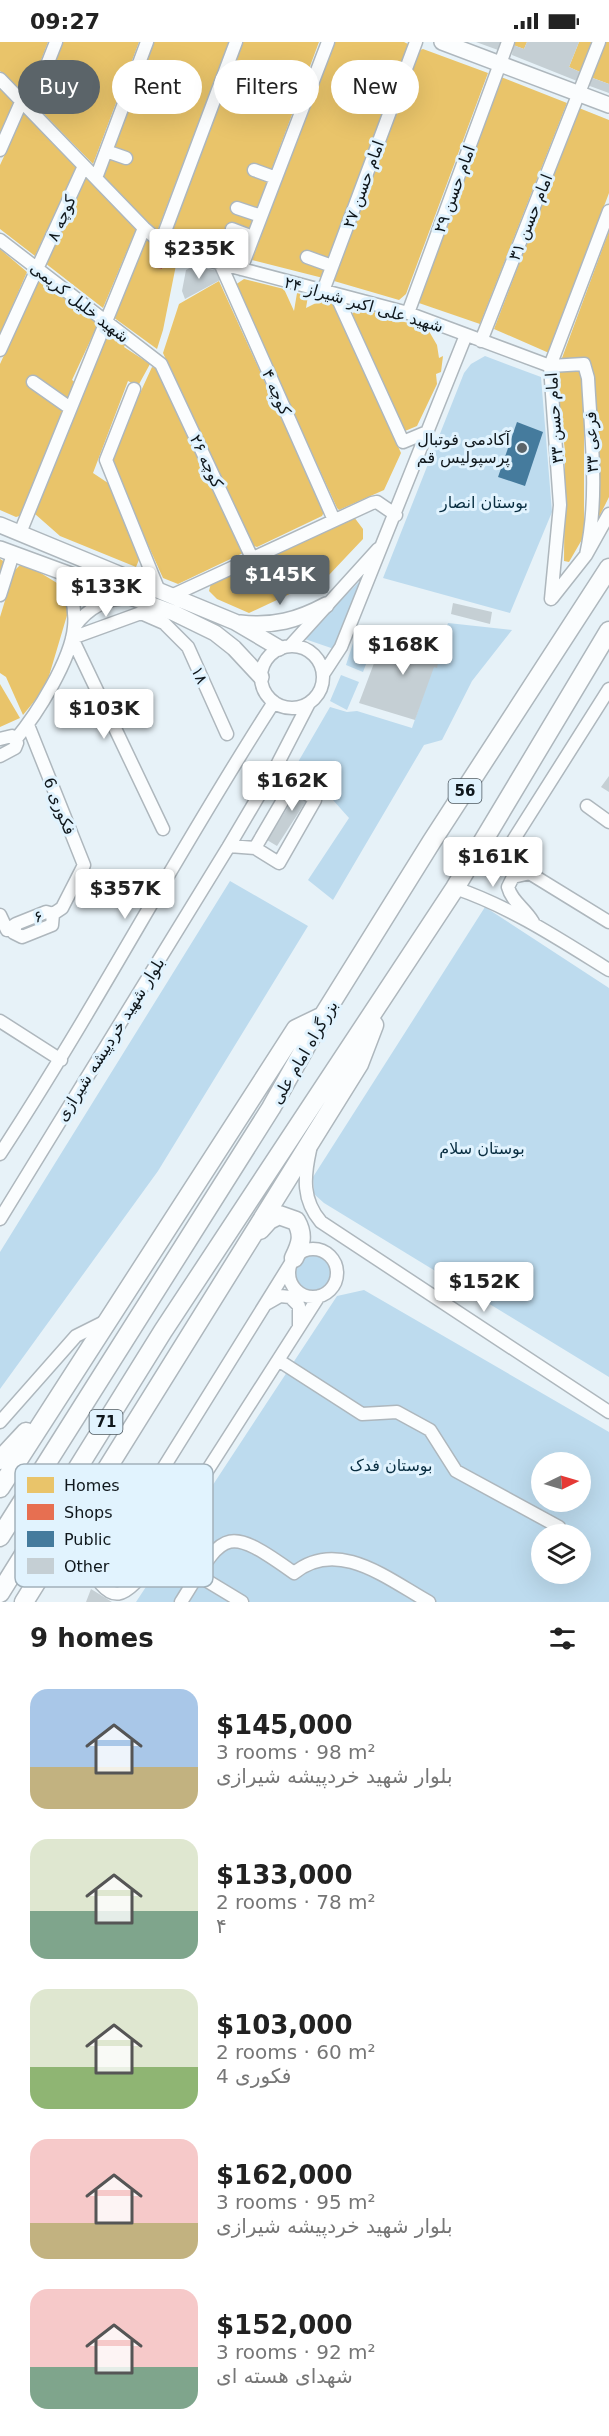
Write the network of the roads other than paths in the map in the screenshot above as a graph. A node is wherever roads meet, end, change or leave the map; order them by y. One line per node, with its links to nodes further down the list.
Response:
1 (56, 42): 9 (street)
2 (147, 42): 18 (street)
3 (236, 42): 31 (street)
4 (328, 42): 23 (street)
5 (416, 42): 34 (street, امام حسن ۲۷)
6 (442, 42): 10 (main road)
7 (508, 42): 10 (street, امام حسن ۲۹)
8 (599, 42): 12 (street, امام حسن ۳۱)
9 (47, 60)
10 (500, 64): 12 (main road); 38 (street, امام حسن ۲۹)
11 (0, 79): 13 (street, شهید علی اکبر شیراز ۲۴)
12 (579, 94): 14 (main road); 41 (street, امام حسن ۳۱)
13 (18, 96)
14 (609, 105)
15 (20, 114): 17 (street)
16 (35, 114): 20 (street, شهید علی اکبر شیراز ۲۴)
17 (0, 150)
18 (106, 151): 19 (street); 22 (street)
19 (126, 158)
20 (84, 166): 22 (street, شهید علی اکبر شیراز ۲۴); 36 (street, کوچه ۸)
21 (254, 170): 23 (street)
22 (96, 178): 27 (street, شهید علی اکبر شیراز ۲۴)
23 (276, 178): 26 (street)
24 (237, 208): 26 (street)
25 (609, 211): 44 (street, امام حسن ۳۳)
26 (261, 216): 29 (street)
27 (144, 228): 31 (street, شهید علی اکبر شیراز ۲۴); 39 (street)
28 (232, 229): 29 (street)
29 (253, 237): 35 (street)
30 (0, 240): 36 (street, شهید خلیل کریمی)
31 (160, 242): 33 (street, شهید علی اکبر شیراز ۲۴)
32 (307, 257): 34 (street)
33 (220, 263): 35 (street, شهید علی اکبر شیراز ۲۴); 51 (street, کوچه ۴)
34 (332, 266): 37 (street, امام حسن ۲۷)
35 (241, 269): 37 (street, شهید علی اکبر شیراز ۲۴)
36 (38, 270): 39 (street, شهید خلیل کریمی); 42 (street, کوچه ۸)
37 (330, 293): 38 (street, شهید علی اکبر شیراز ۲۴); 48 (street)
38 (408, 313): 40 (street, شهید علی اکبر شیراز ۲۴)
39 (106, 322): 43 (street, شهید خلیل کریمی); 47 (street)
40 (466, 335): 41 (street, شهید علی اکبر شیراز ۲۴); 48 (street)
41 (481, 341): 44 (street, شهید علی اکبر شیراز ۲۴)
42 (0, 350)
43 (161, 364): 57 (street, کوچه ۲۶)
44 (550, 366): 56 (street, فرعی ۳۳); 56 (street, امام حسن ۳۳)
45 (33, 382): 47 (street)
46 (134, 389): 60 (street)
47 (70, 408): 53 (street)
48 (427, 432): 49 (street)
49 (396, 514): 51 (street); 54 (street)
50 (609, 514): 56 (street)
51 (334, 520): 57 (street)
52 (0, 525): 53 (main road)
53 (20, 533): 60 (main road)
54 (386, 539): 63 (street); 68 (street)
55 (7, 551): 59 (main road); 61 (street)
56 (586, 555)
57 (252, 558): 60 (street)
58 (609, 568): 93 (highway, بزرگراه امام علی / 56)
59 (63, 573): 62 (main road); 66 (street)
60 (165, 594): 64 (main road)
61 (0, 595)
62 (130, 598): 66 (street); 69 (main road)
63 (326, 605): 64 (main road); 67 (street)
64 (235, 622): 67 (main road)
65 (609, 631): 86 (highway, بزرگراه امام علی / 56)
66 (73, 632): 73 (street); 74 (street, ۱۸); 82 (street)
67 (285, 646): 68 (street); 69 (street)
68 (324, 673): 72 (street)
69 (261, 677): 71 (street)
70 (609, 689): 85 (street)
71 (274, 702): 72 (street); 95 (street, بلوار شهید خردپیشه شیرازی)
72 (309, 703): 78 (street, بلوار شهید خردپیشه شیرازی)
73 (28, 725): 76 (street); 87 (street, فکوری 6)
74 (227, 734)
75 (0, 739): 76 (street)
76 (16, 739): 77 (street)
77 (0, 756)
78 (278, 763): 79 (street); 83 (street, بلوار شهید خردپیشه شیرازی)
79 (293, 783): 84 (street); 84 (street)
80 (586, 806): 81 (street)
81 (609, 822)
82 (163, 829)
83 (229, 846): 84 (street); 98 (street, بلوار شهید خردپیشه شیرازی)
84 (255, 848)
85 (530, 873): 89 (street); 90 (street)
86 (455, 888): 89 (street); 92 (highway, بزرگراه امام علی / 56)
87 (53, 914): 88 (street, ۶)
88 (0, 915)
89 (533, 922): 91 (street)
90 (609, 922)
91 (609, 970)
92 (387, 991): 96 (highway); 115 (highway, بزرگراه امام علی / 71)
93 (323, 1016): 105 (highway); 114 (highway, بزرگراه امام علی / 71)
94 (0, 1021): 95 (street)
95 (61, 1060): 97 (street, بلوار شهید خردپیشه شیرازی)
96 (314, 1135): 99 (street); 100 (highway)
97 (0, 1154)
98 (0, 1219)
99 (343, 1239): 102 (street); 109 (street)
100 (237, 1256): 101 (highway); 116 (highway)
101 (294, 1258): 102 (street); 103 (street); 104 (street)
102 (331, 1258): 103 (street)
103 (320, 1296): 106 (street)
104 (265, 1305): 106 (street); 117 (street)
105 (107, 1321): 108 (highway); 110 (street)
106 (298, 1328): 107 (street)
107 (278, 1360): 118 (street); 121 (street)
108 (56, 1400): 111 (highway); 112 (highway)
109 (609, 1412)
110 (0, 1422)
111 (0, 1460)
112 (15, 1464)
113 (15, 1464): 119 (highway)
114 (46, 1464)
115 (80, 1464)
116 (109, 1464)
117 (165, 1464)
118 (211, 1464)
119 (0, 1488)
120 (15, 1513): 122 (highway, بزرگراه امام علی / 71)
121 (554, 1524)
122 (0, 1537)
123 (213, 1552): 134 (street)
124 (15, 1569): 130 (highway, بزرگراه امام علی / 71)
125 (213, 1585): 133 (street)
126 (33, 1587): 131 (highway)
127 (104, 1587): 128 (street)
128 (131, 1587)
129 (191, 1587): 132 (street)
130 (0, 1593)
131 (24, 1602)
132 (181, 1602)
133 (242, 1602)
134 (429, 1602)

